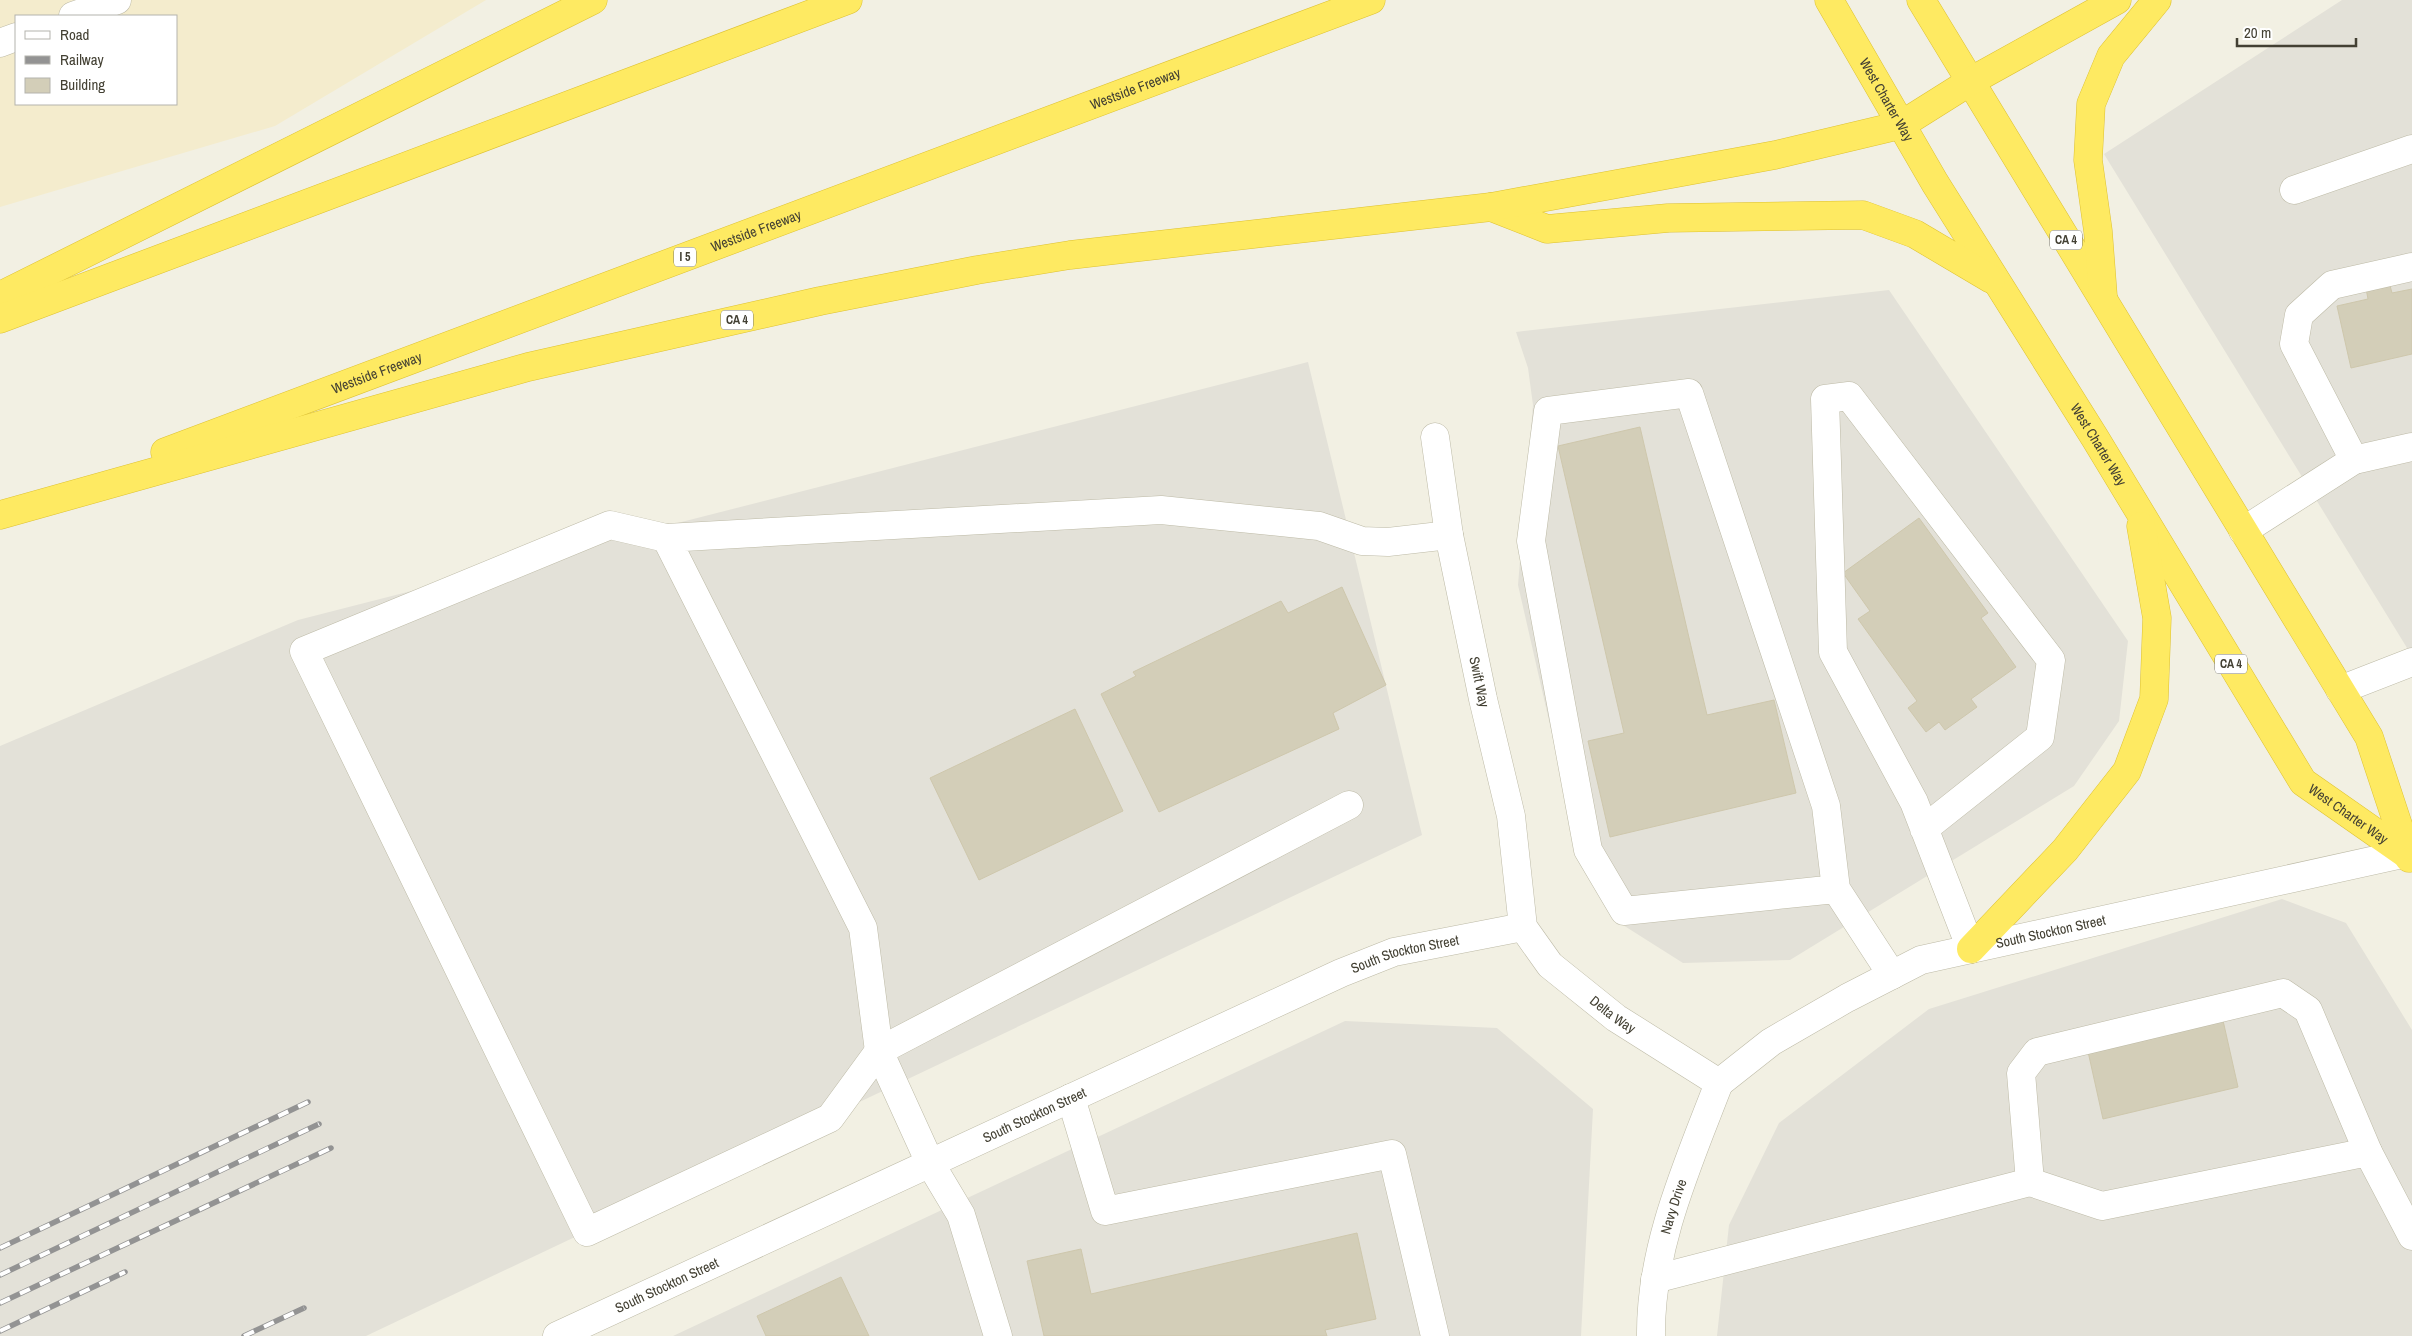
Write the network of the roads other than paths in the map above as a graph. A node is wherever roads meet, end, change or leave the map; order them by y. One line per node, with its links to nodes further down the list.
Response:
1 (117, 0): 9 (street)
2 (593, 0): 19 (highway)
3 (848, 0): 21 (highway)
4 (1371, 0): 26 (highway, Westside Freeway / I 5)
5 (1829, 0): 13 (highway, West Charter Way / CA 4)
6 (1921, 0): 12 (highway, West Charter Way / CA 4)
7 (2117, 0): 12 (highway)
8 (2157, 0): 20 (highway)
9 (76, 15)
10 (15, 37): 11 (street)
11 (0, 43)
12 (1971, 81): 13 (highway); 20 (highway, West Charter Way / CA 4)
13 (1901, 125): 16 (highway); 18 (highway, West Charter Way / CA 4)
14 (2412, 149): 15 (street)
15 (2294, 190)
16 (1491, 206): 18 (highway); 26 (highway, CA 4)
17 (2412, 266): 24 (street)
18 (1996, 282): 25 (highway, West Charter Way / CA 4)
19 (0, 296)
20 (2104, 302): 27 (highway, West Charter Way / CA 4)
21 (0, 319)
22 (1435, 436): 28 (street, Swift Way)
23 (2412, 447): 24 (street)
24 (2354, 460): 27 (street)
25 (2138, 510): 34 (highway, West Charter Way / CA 4); 37 (highway)
26 (0, 514)
27 (2242, 531): 31 (highway, West Charter Way / CA 4)
28 (1449, 534): 29 (street); 36 (street, Swift Way)
29 (666, 538): 39 (street); 39 (street)
30 (2412, 662): 31 (street)
31 (2340, 690): 34 (highway, West Charter Way / CA 4)
32 (1349, 805): 39 (street)
33 (1924, 829): 33 (street); 37 (street)
34 (2410, 857): 37 (street, South Stockton Street)
35 (1836, 889): 35 (street); 38 (street)
36 (1523, 927): 40 (street, Delta Way); 41 (street, South Stockton Street)
37 (1971, 949): 38 (street, South Stockton Street)
38 (1892, 975): 40 (street, South Stockton Street)
39 (880, 1051): 43 (street)
40 (1719, 1083): 46 (street, Navy Drive)
41 (1071, 1098): 43 (street, South Stockton Street); 49 (street)
42 (2368, 1152): 44 (street); 44 (street); 45 (street)
43 (930, 1163): 47 (street, South Stockton Street); 48 (street)
44 (2030, 1182): 46 (street)
45 (2412, 1236)
46 (1655, 1278): 50 (street, Navy Drive)
47 (570, 1333)
48 (998, 1336)
49 (1435, 1336)
50 (1651, 1336)

